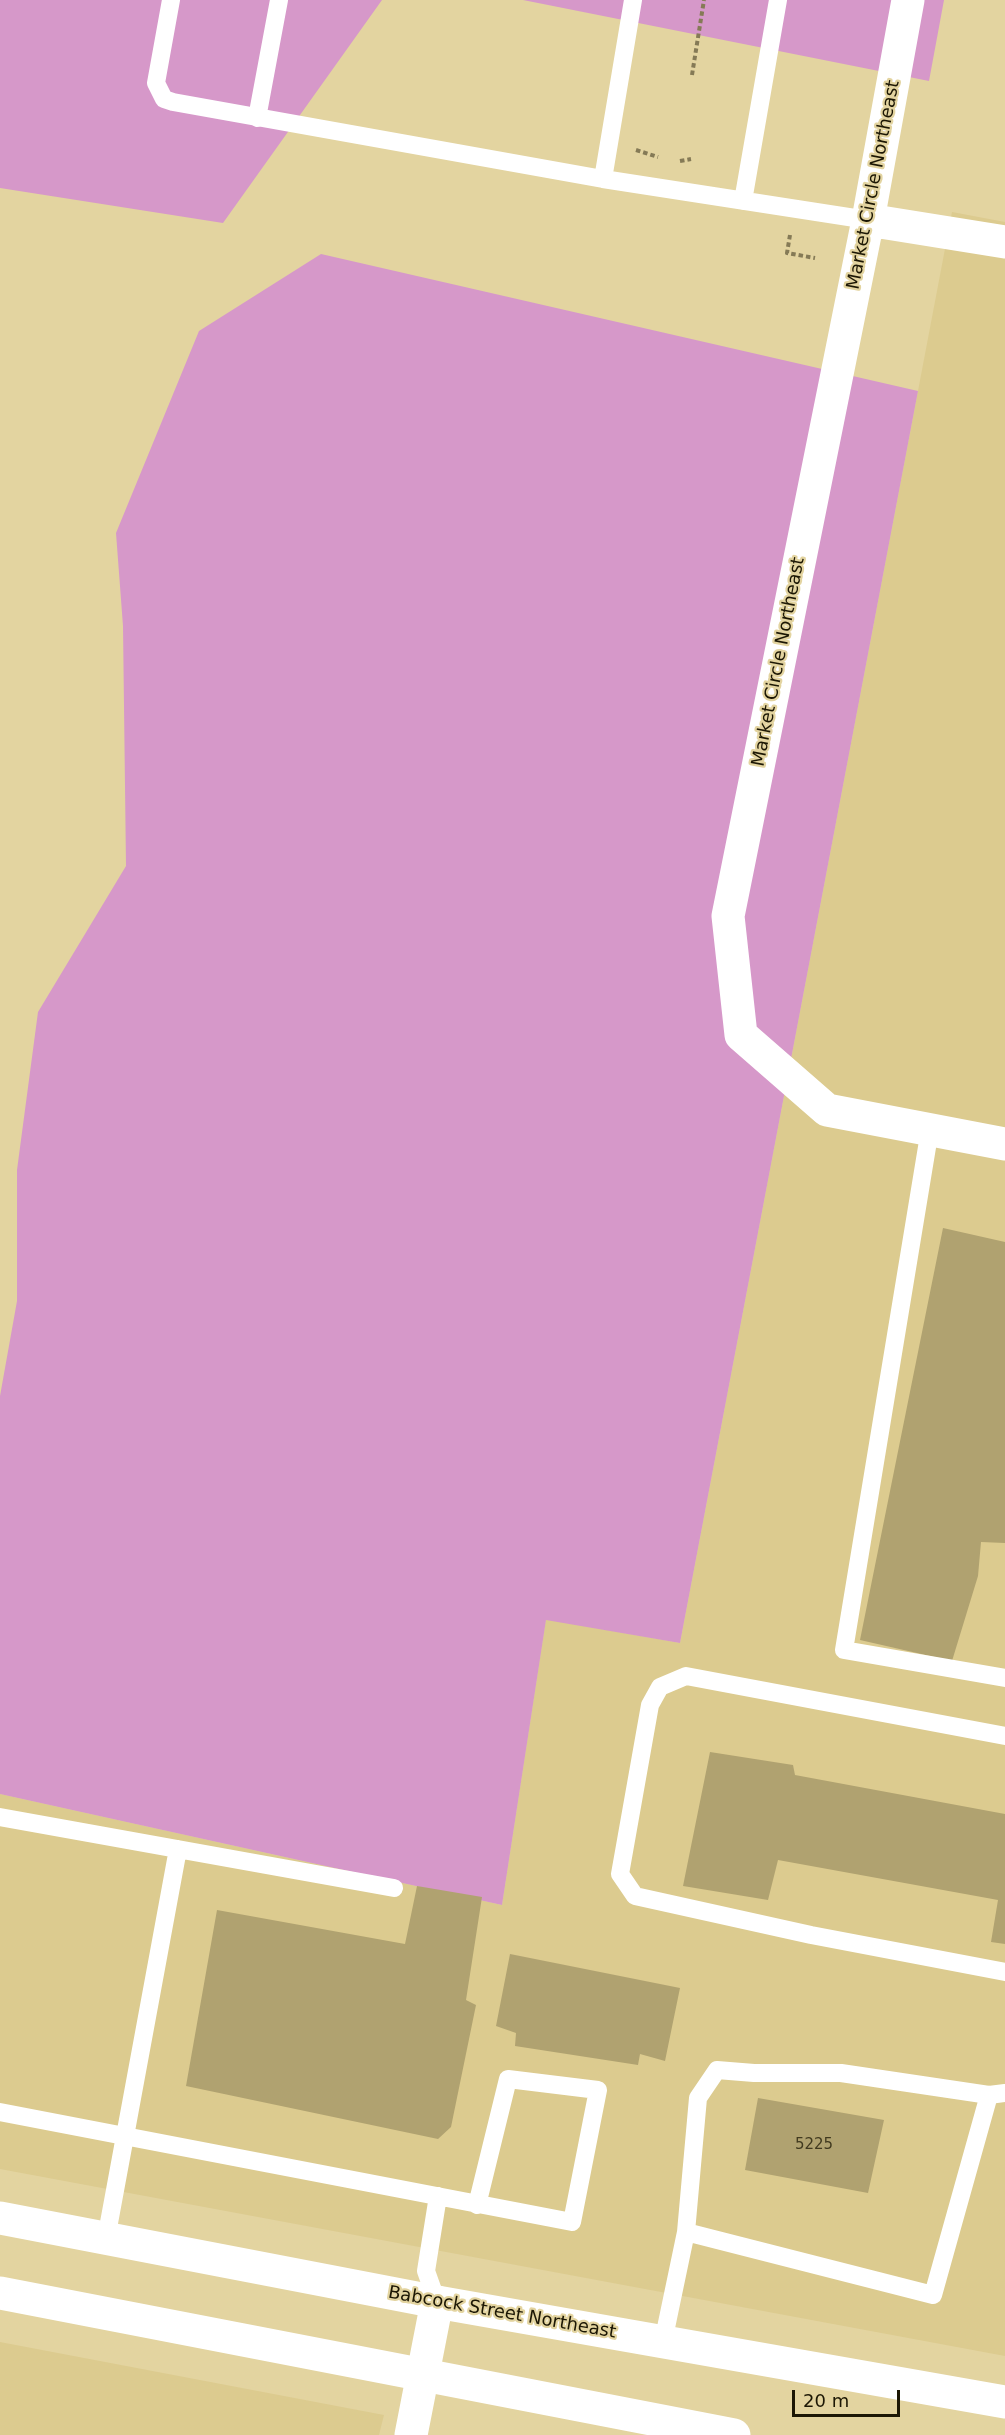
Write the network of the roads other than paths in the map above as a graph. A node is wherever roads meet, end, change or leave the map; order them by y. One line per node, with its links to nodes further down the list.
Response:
1 (171, 0): 6 (lane)
2 (279, 0): 6 (lane)
3 (633, 0): 7 (lane)
4 (778, 0): 8 (lane)
5 (908, 0): 9 (main road, Market Circle Northeast)
6 (257, 118): 7 (lane)
7 (603, 179): 8 (lane)
8 (743, 201): 9 (lane)
9 (868, 220): 10 (main road); 11 (main road, Market Circle Northeast)
10 (1005, 242)
11 (930, 1129): 12 (main road, Market Circle Northeast); 13 (lane)
12 (1005, 1143)
13 (1005, 1678)
14 (1005, 1736): 18 (lane)
15 (0, 1817): 16 (lane)
16 (178, 1849): 17 (lane); 21 (lane)
17 (394, 1888)
18 (1005, 1972)
19 (997, 2094): 25 (lane); 25 (lane)
20 (0, 2112): 21 (lane)
21 (124, 2136): 22 (lane); 26 (lane)
22 (438, 2196): 23 (lane); 28 (lane)
23 (477, 2205): 23 (lane)
24 (0, 2218): 26 (main road, Babcock Street Northeast)
25 (686, 2232): 29 (lane)
26 (106, 2239): 28 (main road, Babcock Street Northeast)
27 (0, 2293): 30 (main road)
28 (437, 2302): 29 (main road, Babcock Street Northeast); 30 (main road)
29 (663, 2342): 31 (main road, Babcock Street Northeast)
30 (423, 2374): 32 (main road); 33 (main road)
31 (1005, 2402)
32 (411, 2435)
33 (734, 2435)

